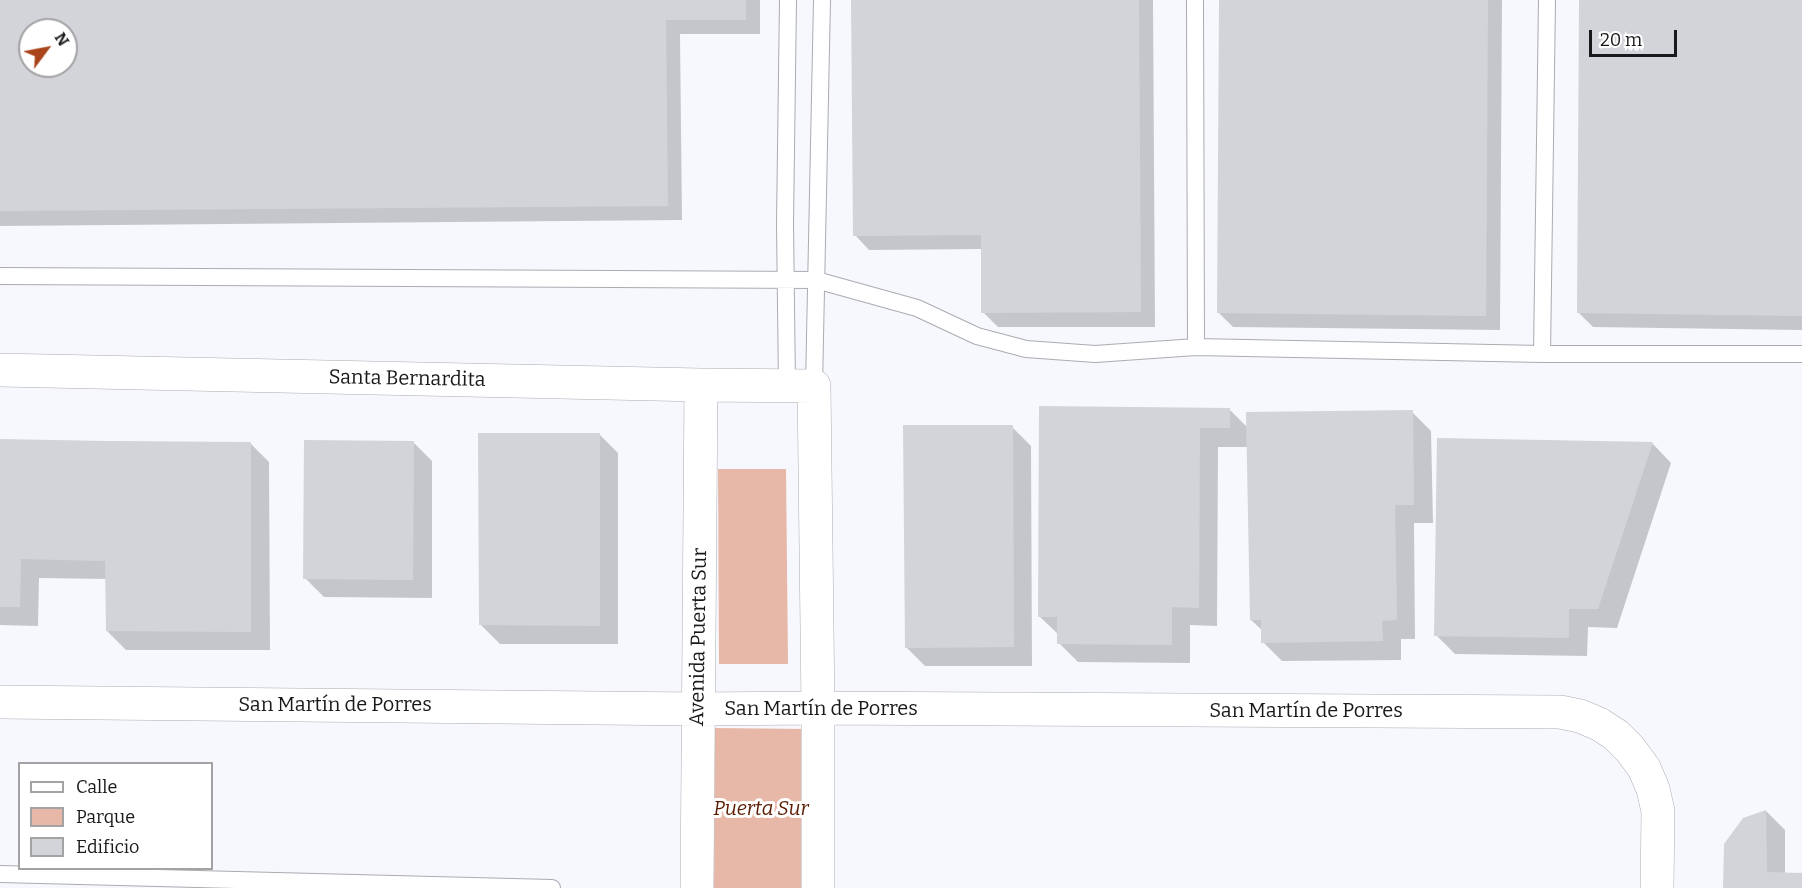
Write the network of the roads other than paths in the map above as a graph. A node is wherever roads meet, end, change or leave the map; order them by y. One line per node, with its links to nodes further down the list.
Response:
1 (788, 0): 6 (lane)
2 (822, 0): 7 (lane)
3 (1195, 0): 8 (lane)
4 (1547, 0): 9 (lane)
5 (0, 276): 6 (lane)
6 (786, 279): 7 (lane); 13 (lane)
7 (816, 280): 8 (lane); 13 (lane)
8 (1196, 347): 9 (lane)
9 (1542, 354): 10 (lane)
10 (1802, 354)
11 (0, 370): 12 (street, Santa Bernardita)
12 (701, 386): 13 (street, Santa Bernardita); 16 (street, Avenida Puerta Sur)
13 (801, 386): 15 (street)
14 (0, 702): 16 (street, San Martín de Porres)
15 (818, 708): 16 (street, San Martín de Porres); 20 (street); 21 (street, San Martín de Porres)
16 (698, 709): 19 (street, Avenida Puerta Sur)
17 (0, 874): 18 (lane)
18 (552, 888)
19 (697, 888)
20 (818, 888)
21 (1657, 888)

